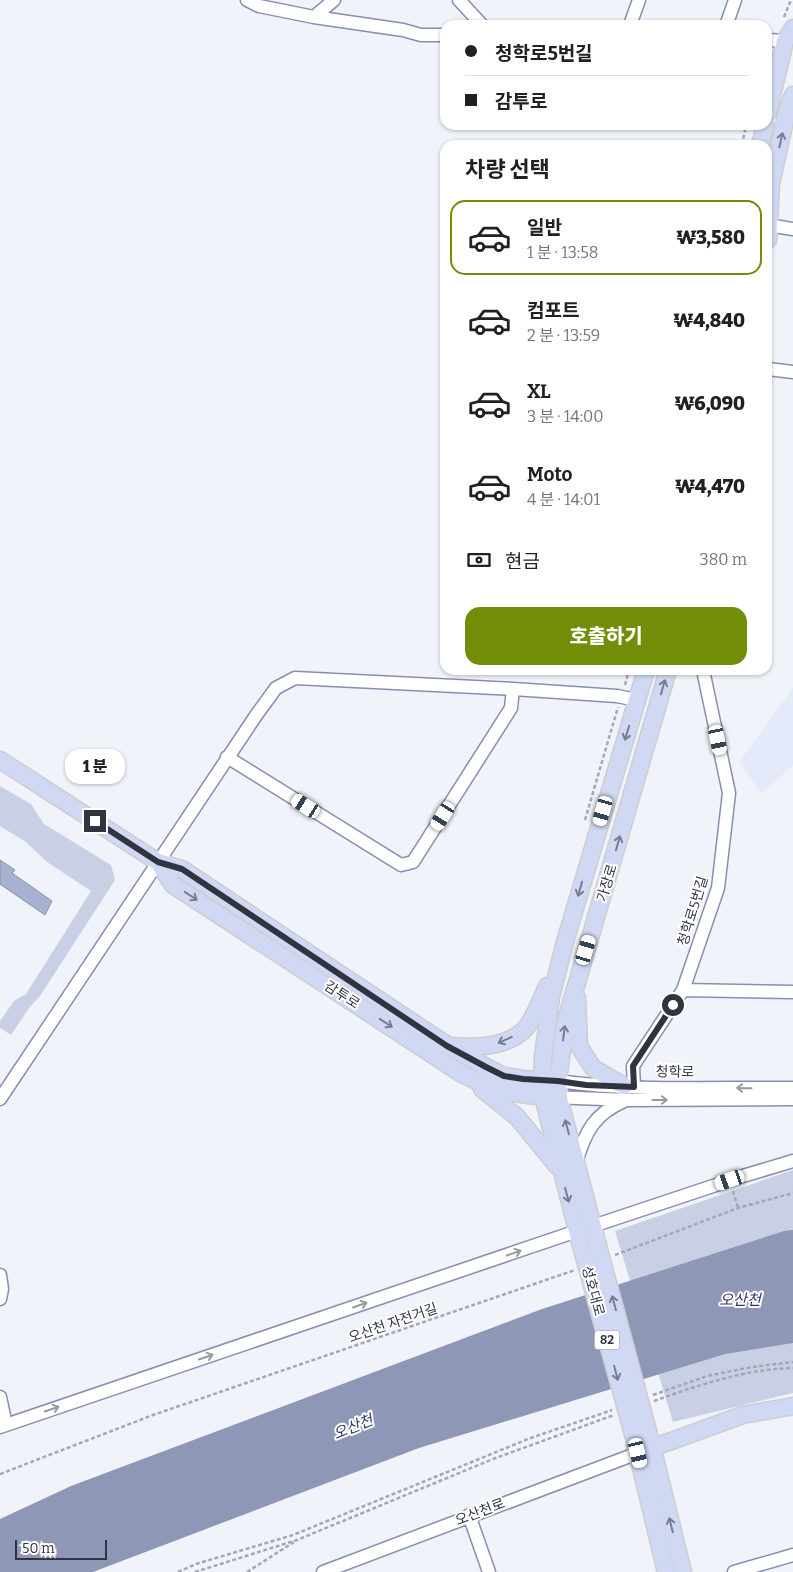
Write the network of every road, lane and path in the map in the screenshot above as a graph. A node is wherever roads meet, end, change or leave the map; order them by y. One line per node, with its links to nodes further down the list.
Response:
1 (247, 0): 6 (street)
2 (334, 0): 6 (street)
3 (459, 0): 7 (street)
4 (639, 0): 8 (street)
5 (735, 0): 9 (street)
6 (314, 17): 10 (street)
7 (477, 20)
8 (632, 20)
9 (728, 20)
10 (440, 35)
11 (789, 35): 12 (street); 14 (main road)
12 (772, 39)
13 (793, 94): 15 (main road, one-way to 13)
14 (772, 97)
15 (772, 179)
16 (793, 229): 17 (street)
17 (772, 230)
18 (772, 369): 19 (street)
19 (793, 372)
20 (629, 675): 25 (path)
21 (643, 675): 25 (main road, 가장로)
22 (667, 675): 31 (main road, 가장로, one-way to 22)
23 (704, 675): 32 (street, 청학로5번길)
24 (513, 689): 25 (street); 26 (street); 26 (street)
25 (629, 699): 28 (path); 30 (main road, 가장로, one-way to 30)
26 (227, 757): 29 (street)
27 (0, 760): 29 (main road, 감투로)
28 (585, 821)
29 (158, 862): 34 (main road, 감투로); 35 (main road, 감투로, one-way to 35); 39 (street)
30 (565, 942): 34 (main road, one-way to 34); 37 (main road, 가장로)
31 (581, 968): 37 (main road, 가장로, one-way to 31); 38 (main road)
32 (683, 990): 33 (street); 38 (street, 청학로5번길)
33 (793, 992)
34 (447, 1046): 37 (main road, 감투로)
35 (462, 1074): 37 (main road, 감투로); 43 (main road)
36 (793, 1088): 38 (street, 청학로, one-way to 38)
37 (550, 1089): 38 (street, 청학로); 42 (main road, 성호대로 / 82, one-way to 37); 43 (main road, 성호대로 / 82)
38 (629, 1091): 40 (street, 청학로, one-way to 40); 42 (street)
39 (0, 1099)
40 (793, 1100)
41 (793, 1161): 44 (street)
42 (576, 1163): 47 (main road, 성호대로 / 82)
43 (561, 1171): 48 (main road, 성호대로 / 82, one-way to 48)
44 (730, 1180): 46 (path); 47 (street)
45 (793, 1192): 46 (path)
46 (738, 1208): 49 (path)
47 (595, 1234): 62 (main road, 성호대로 / 82, one-way to 47, bridge)
48 (579, 1237): 61 (street, one-way to 48); 62 (main road, 성호대로 / 82, one-way to 62, bridge)
49 (612, 1256)
50 (576, 1270): 63 (path, 오산천 자전거길)
51 (0, 1275): 52 (street)
52 (0, 1299)
53 (793, 1362): 55 (path)
54 (793, 1368): 57 (path)
55 (651, 1396)
56 (0, 1397): 61 (street)
57 (645, 1404)
58 (793, 1406): 62 (main road, 오산천로)
59 (613, 1410): 67 (path)
60 (619, 1414): 65 (path)
61 (3, 1426)
62 (643, 1443): 64 (street, 오산천로); 72 (main road, 성호대로); 73 (main road, 성호대로, one-way to 62)
63 (0, 1474)
64 (469, 1515): 70 (street, 오산천로); 71 (street)
65 (297, 1540): 68 (path); 69 (path)
66 (793, 1555): 74 (street)
67 (178, 1572)
68 (195, 1572)
69 (247, 1572)
70 (323, 1572)
71 (489, 1572)
72 (666, 1572)
73 (683, 1572)
74 (734, 1572)

